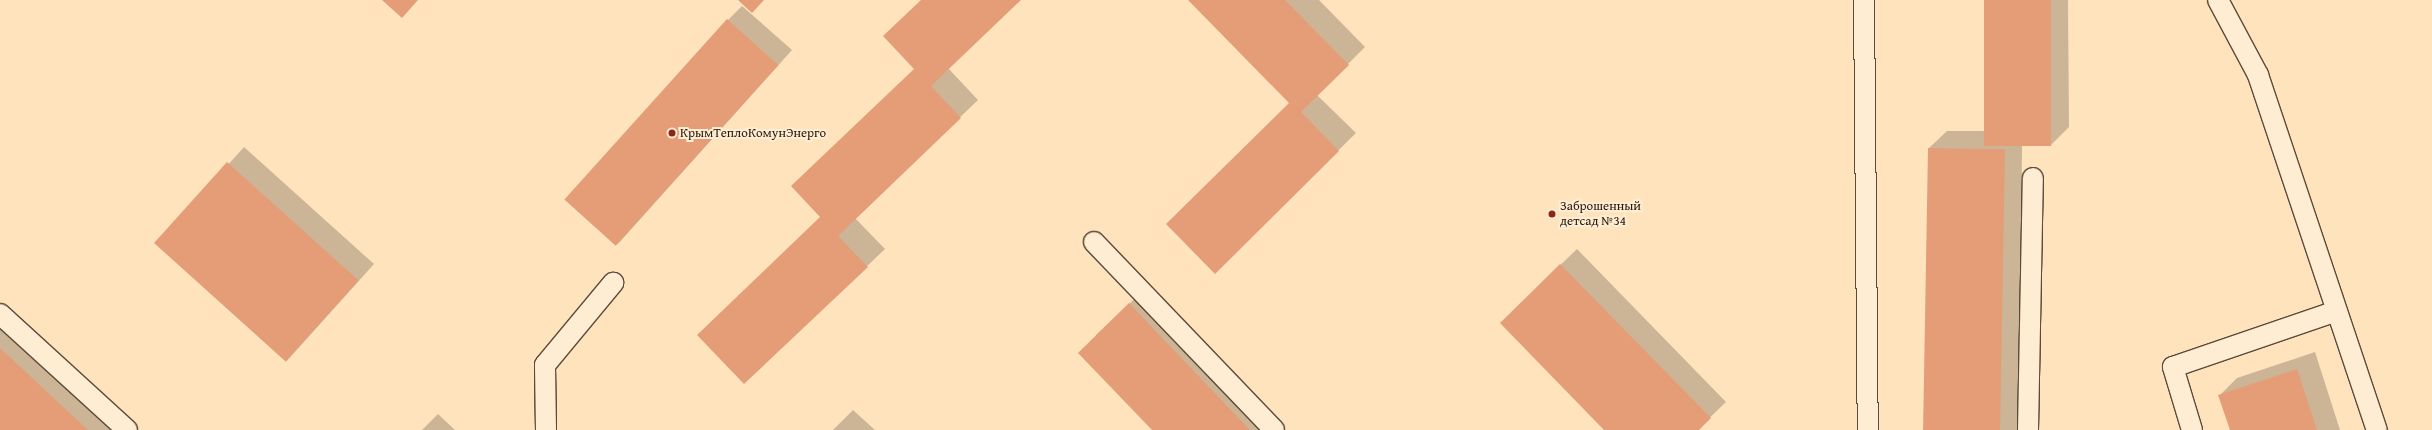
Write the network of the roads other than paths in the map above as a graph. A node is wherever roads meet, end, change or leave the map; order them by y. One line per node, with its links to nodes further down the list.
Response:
1 (1864, 0): 11 (lane)
2 (2218, 0): 6 (lane)
3 (2033, 178): 12 (lane)
4 (1094, 242): 10 (lane)
5 (613, 283): 9 (lane)
6 (2337, 311): 13 (lane); 14 (lane)
7 (0, 314): 8 (lane)
8 (127, 430)
9 (546, 430)
10 (1274, 430)
11 (1868, 430)
12 (2028, 430)
13 (2192, 430)
14 (2377, 430)

